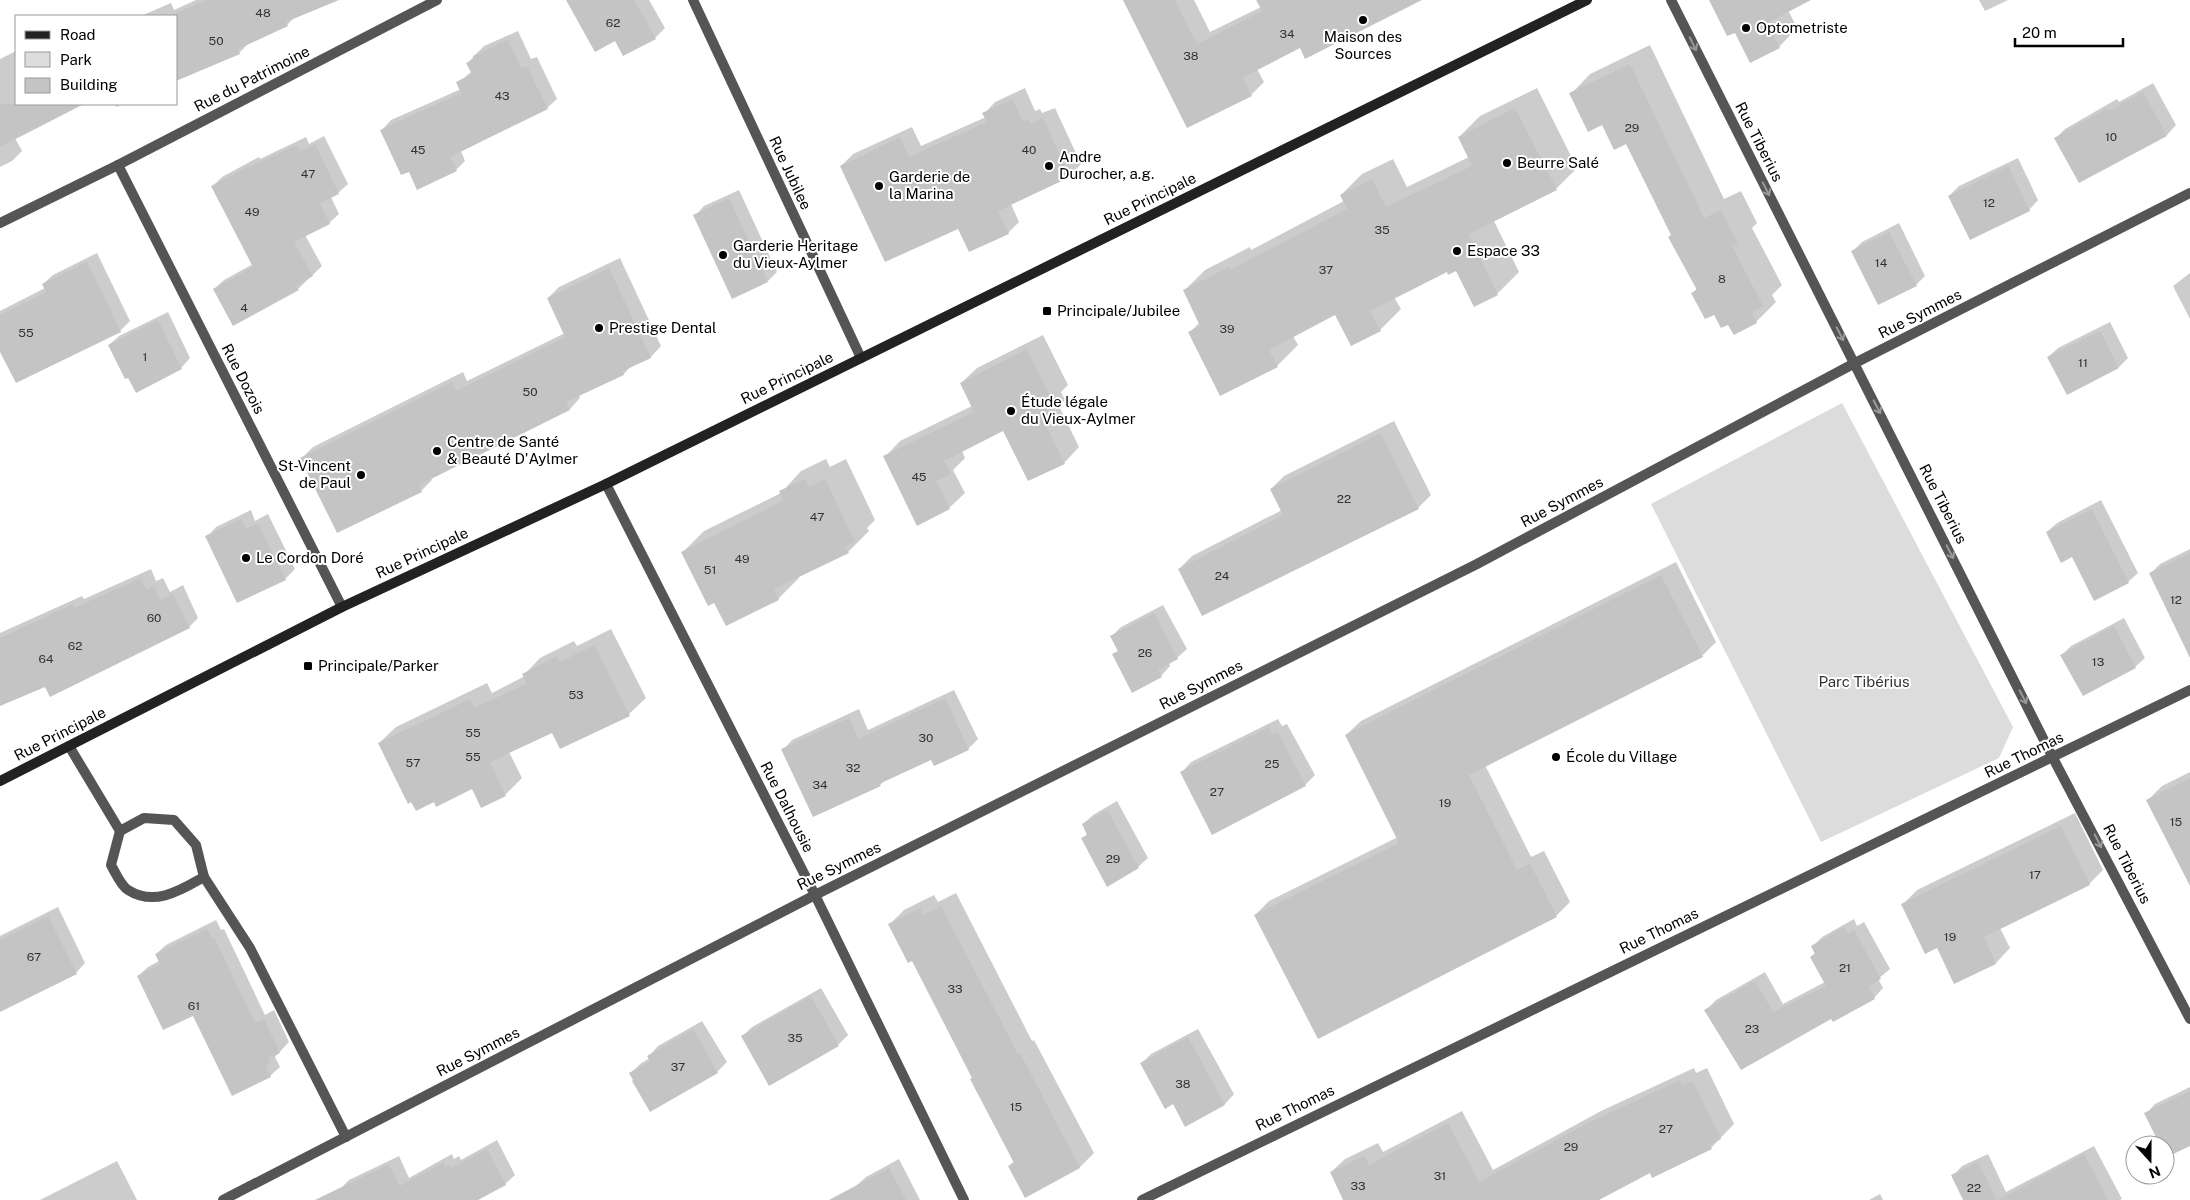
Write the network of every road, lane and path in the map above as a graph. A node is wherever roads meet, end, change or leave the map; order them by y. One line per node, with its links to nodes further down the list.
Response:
1 (437, 0): 5 (street, Rue du Patrimoine)
2 (693, 0): 8 (street, Rue Jubilee)
3 (1587, 0): 8 (street, Rue Principale)
4 (1671, 0): 9 (street, Rue Tiberius, one-way to 9)
5 (118, 165): 7 (street, Rue du Patrimoine); 11 (street, Rue Dozois)
6 (2190, 193): 9 (street, Rue Symmes)
7 (0, 223)
8 (860, 358): 10 (street, Rue Principale)
9 (1855, 364): 14 (street, Rue Tiberius, one-way to 14); 18 (street, Rue Symmes)
10 (606, 484): 11 (street, Rue Principale); 18 (street, Rue Dalhousie)
11 (342, 607): 13 (street, Rue Principale)
12 (2190, 690): 14 (street, Rue Thomas)
13 (69, 746): 15 (street, Rue Principale); 16 (street)
14 (2053, 758): 19 (street, Rue Tiberius, one-way to 19); 23 (street, Rue Thomas)
15 (0, 781)
16 (120, 831): 17 (street); 17 (street)
17 (204, 877): 20 (street)
18 (815, 894): 20 (street, Rue Symmes); 22 (street, Rue Dalhousie)
19 (2190, 1019)
20 (346, 1137): 21 (street, Rue Symmes)
21 (223, 1200)
22 (964, 1200)
23 (1142, 1200)

